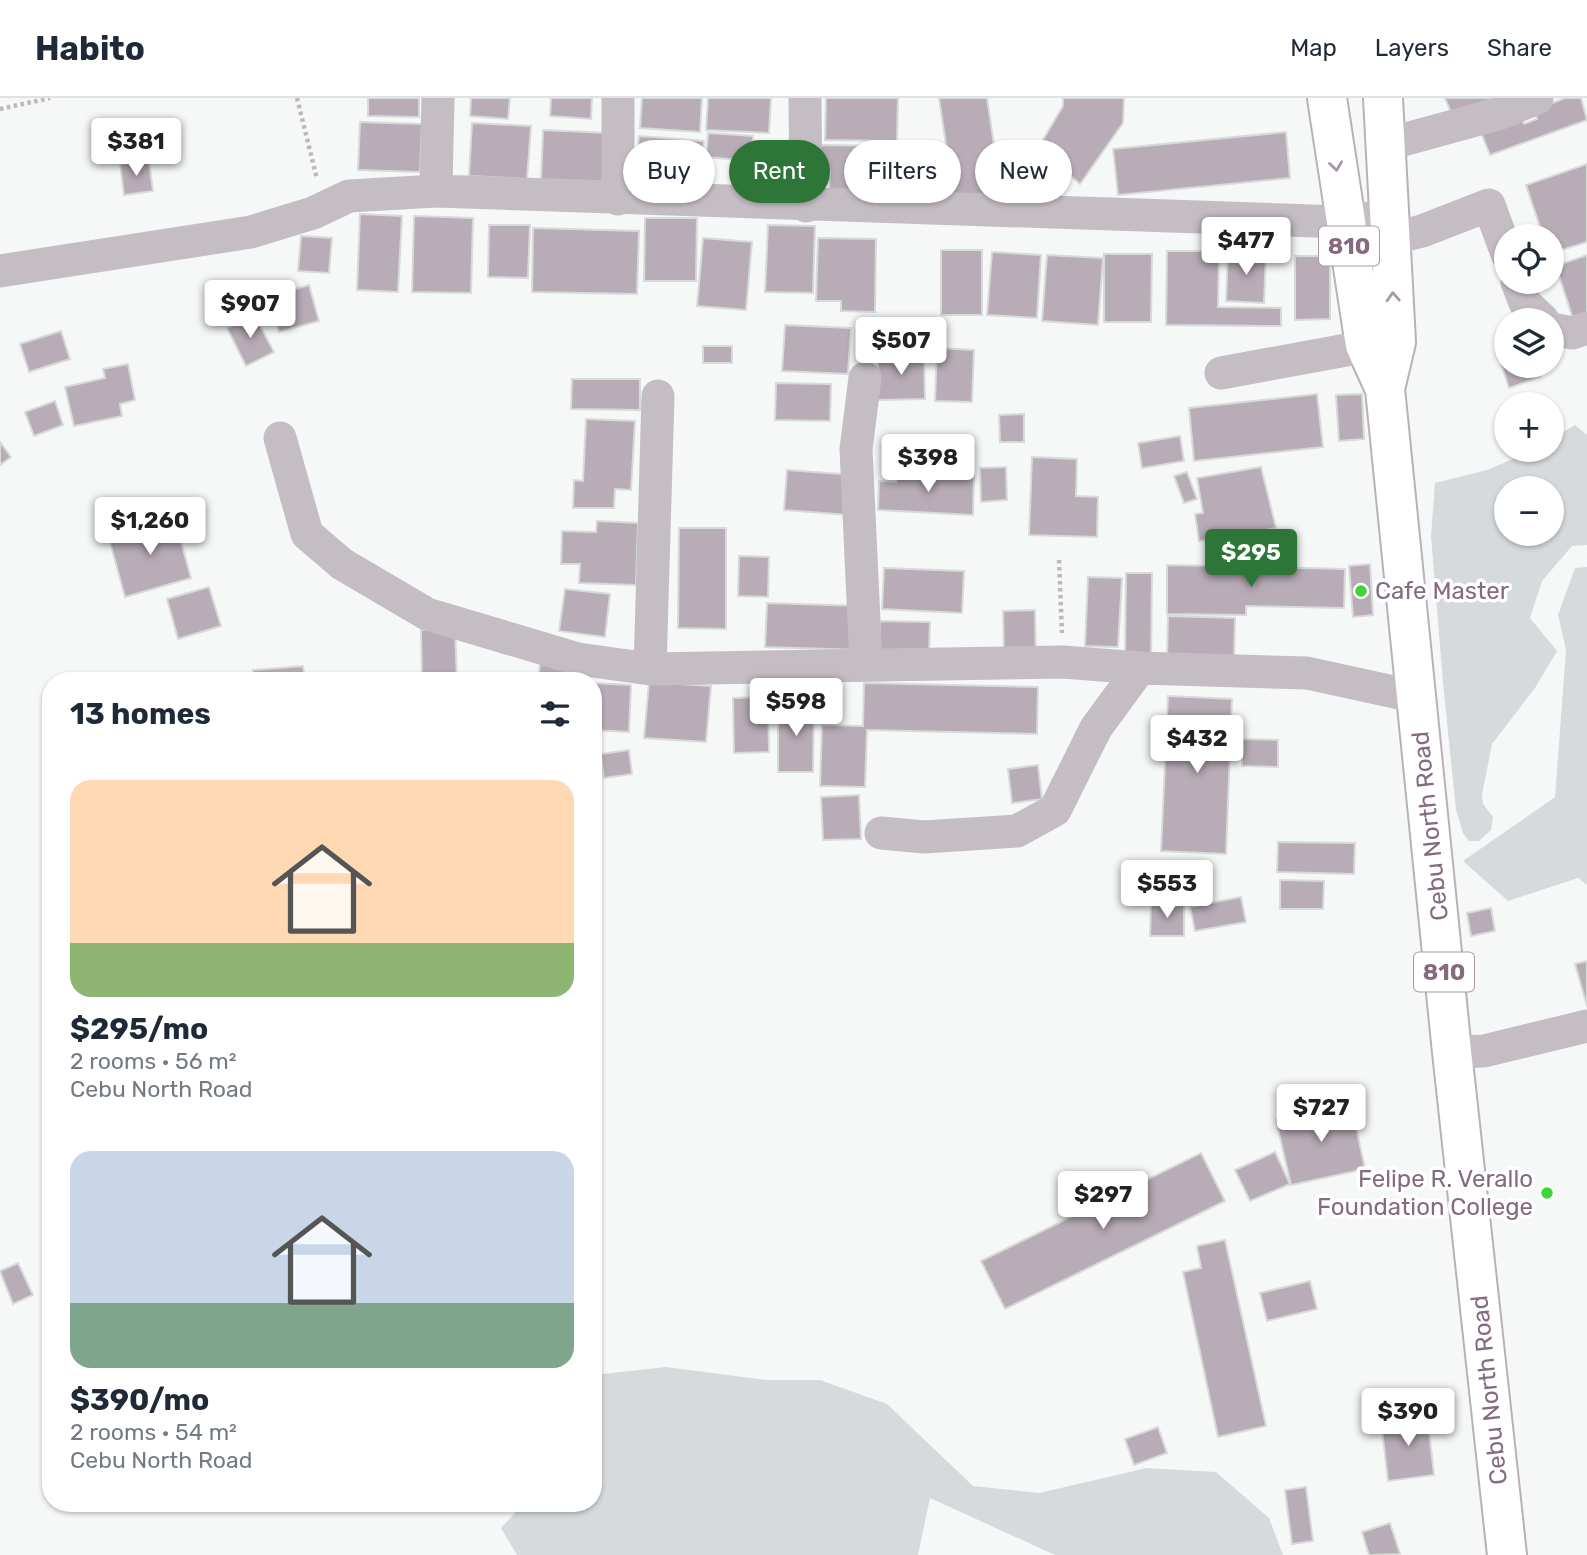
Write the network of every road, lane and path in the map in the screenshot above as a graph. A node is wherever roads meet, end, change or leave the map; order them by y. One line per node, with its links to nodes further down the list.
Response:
1 (50, 98): 9 (path)
2 (297, 98): 13 (path)
3 (438, 98): 11 (street)
4 (618, 98): 12 (street)
5 (805, 98): 14 (street)
6 (1327, 98): 15 (highway, Cebu North Road / 810, one-way to 15)
7 (1383, 98): 10 (highway, Cebu North Road / 810)
8 (1537, 98): 10 (street)
9 (0, 109)
10 (1388, 144): 17 (highway, Cebu North Road / 810)
11 (436, 191): 12 (street); 13 (street)
12 (618, 199): 14 (street)
13 (327, 206): 18 (street)
14 (806, 206): 15 (street)
15 (1343, 222): 17 (street); 21 (highway, Cebu North Road / 810)
16 (1496, 224): 17 (street)
17 (1390, 227): 21 (highway, Cebu North Road / 810, one-way to 17)
18 (0, 271)
19 (1587, 328): 20 (street)
20 (1564, 331)
21 (1380, 344): 22 (street); 31 (highway, Cebu North Road / 810)
22 (1221, 373)
23 (865, 377): 28 (street)
24 (658, 396): 30 (street)
25 (280, 438): 30 (street)
26 (1059, 560): 27 (path)
27 (1063, 662): 28 (street); 29 (street)
28 (866, 665): 30 (street)
29 (1140, 668): 31 (street); 32 (street)
30 (650, 669)
31 (1418, 697): 34 (highway, Cebu North Road / 810)
32 (881, 833)
33 (1587, 1026): 34 (street)
34 (1452, 1052): 35 (highway, Cebu North Road / 810)
35 (1507, 1555)

